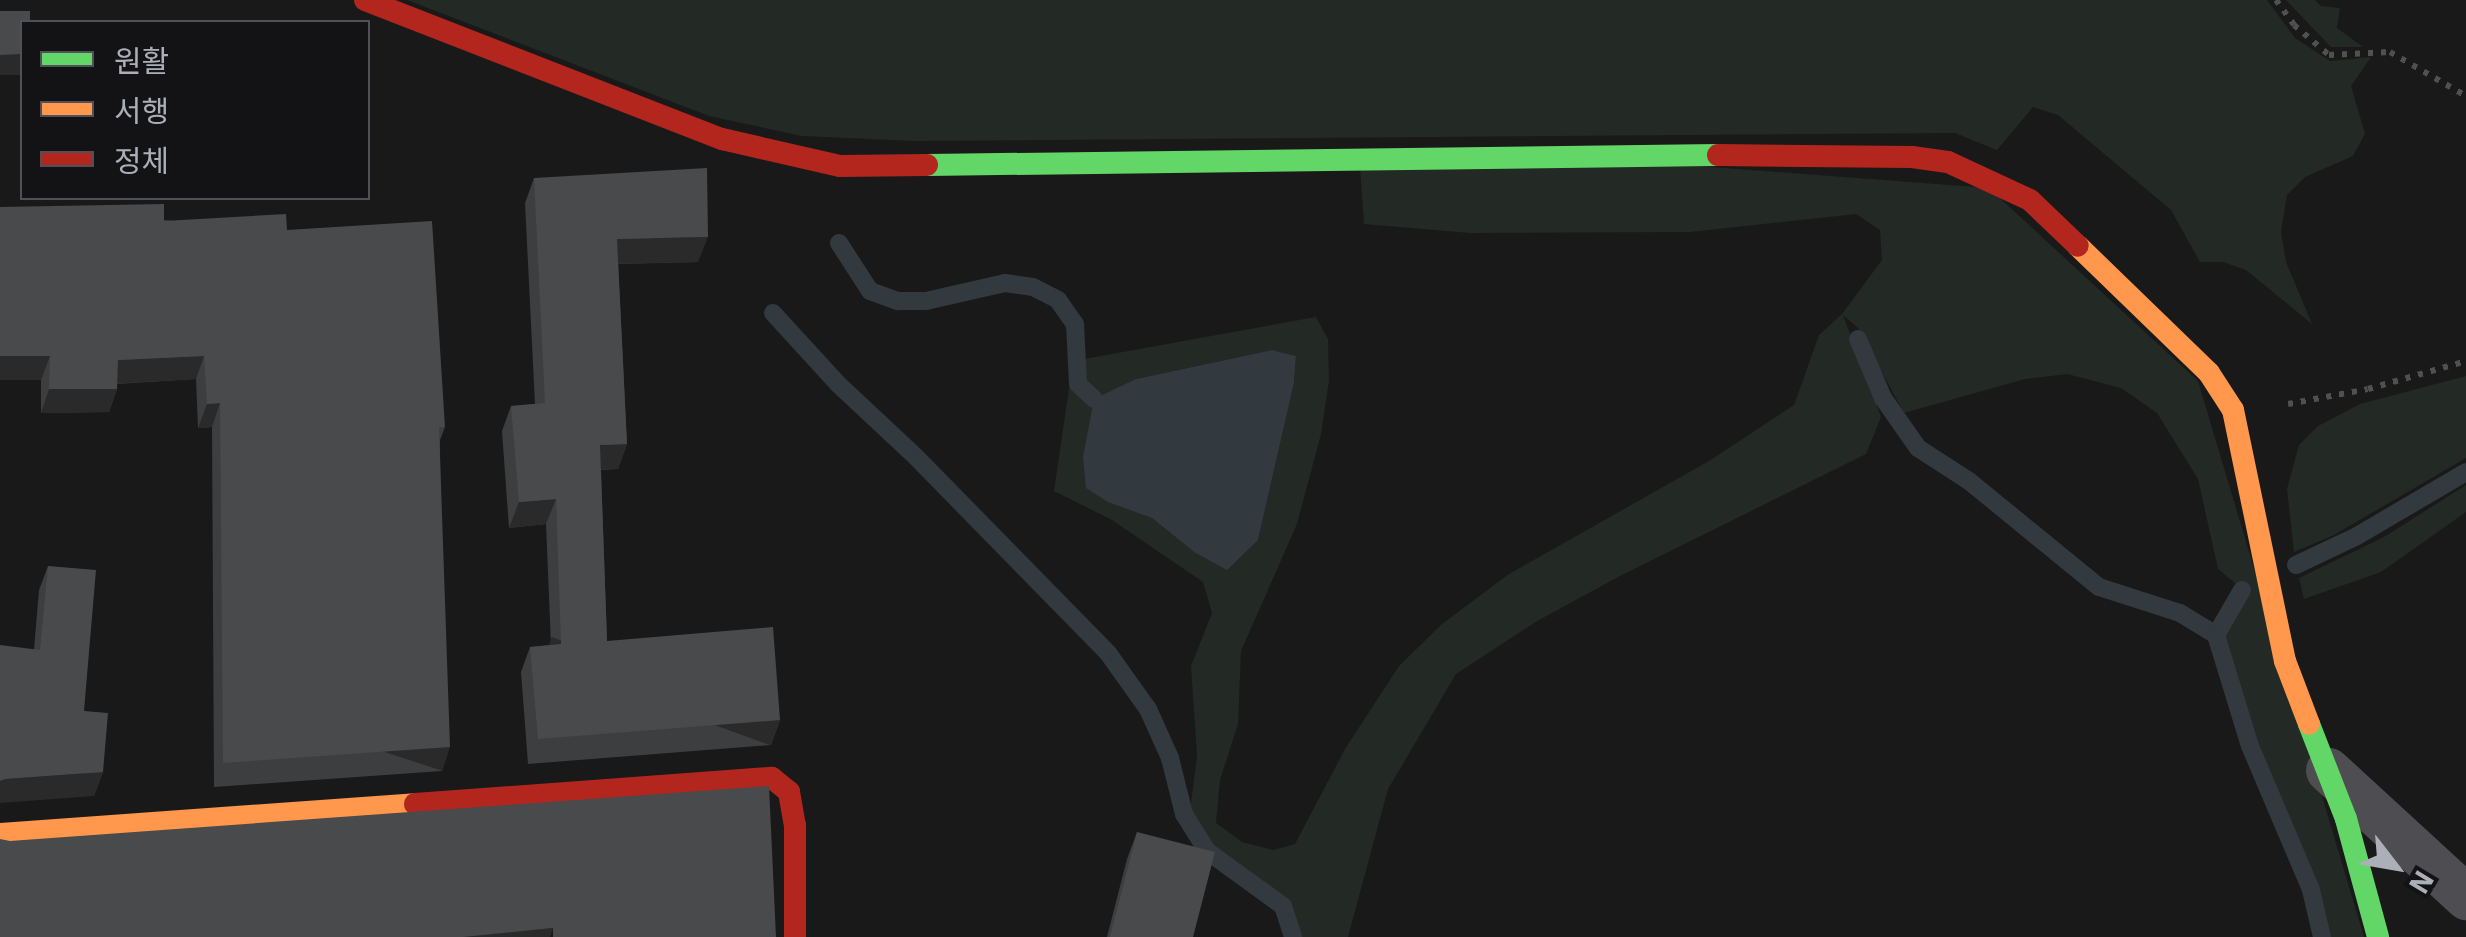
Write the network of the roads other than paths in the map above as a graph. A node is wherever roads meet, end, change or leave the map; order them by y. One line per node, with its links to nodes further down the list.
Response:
1 (365, 0): 2 (street)
2 (2323, 765): 4 (street); 6 (street)
3 (0, 834): 5 (street)
4 (2466, 898)
5 (795, 937)
6 (2378, 937)

